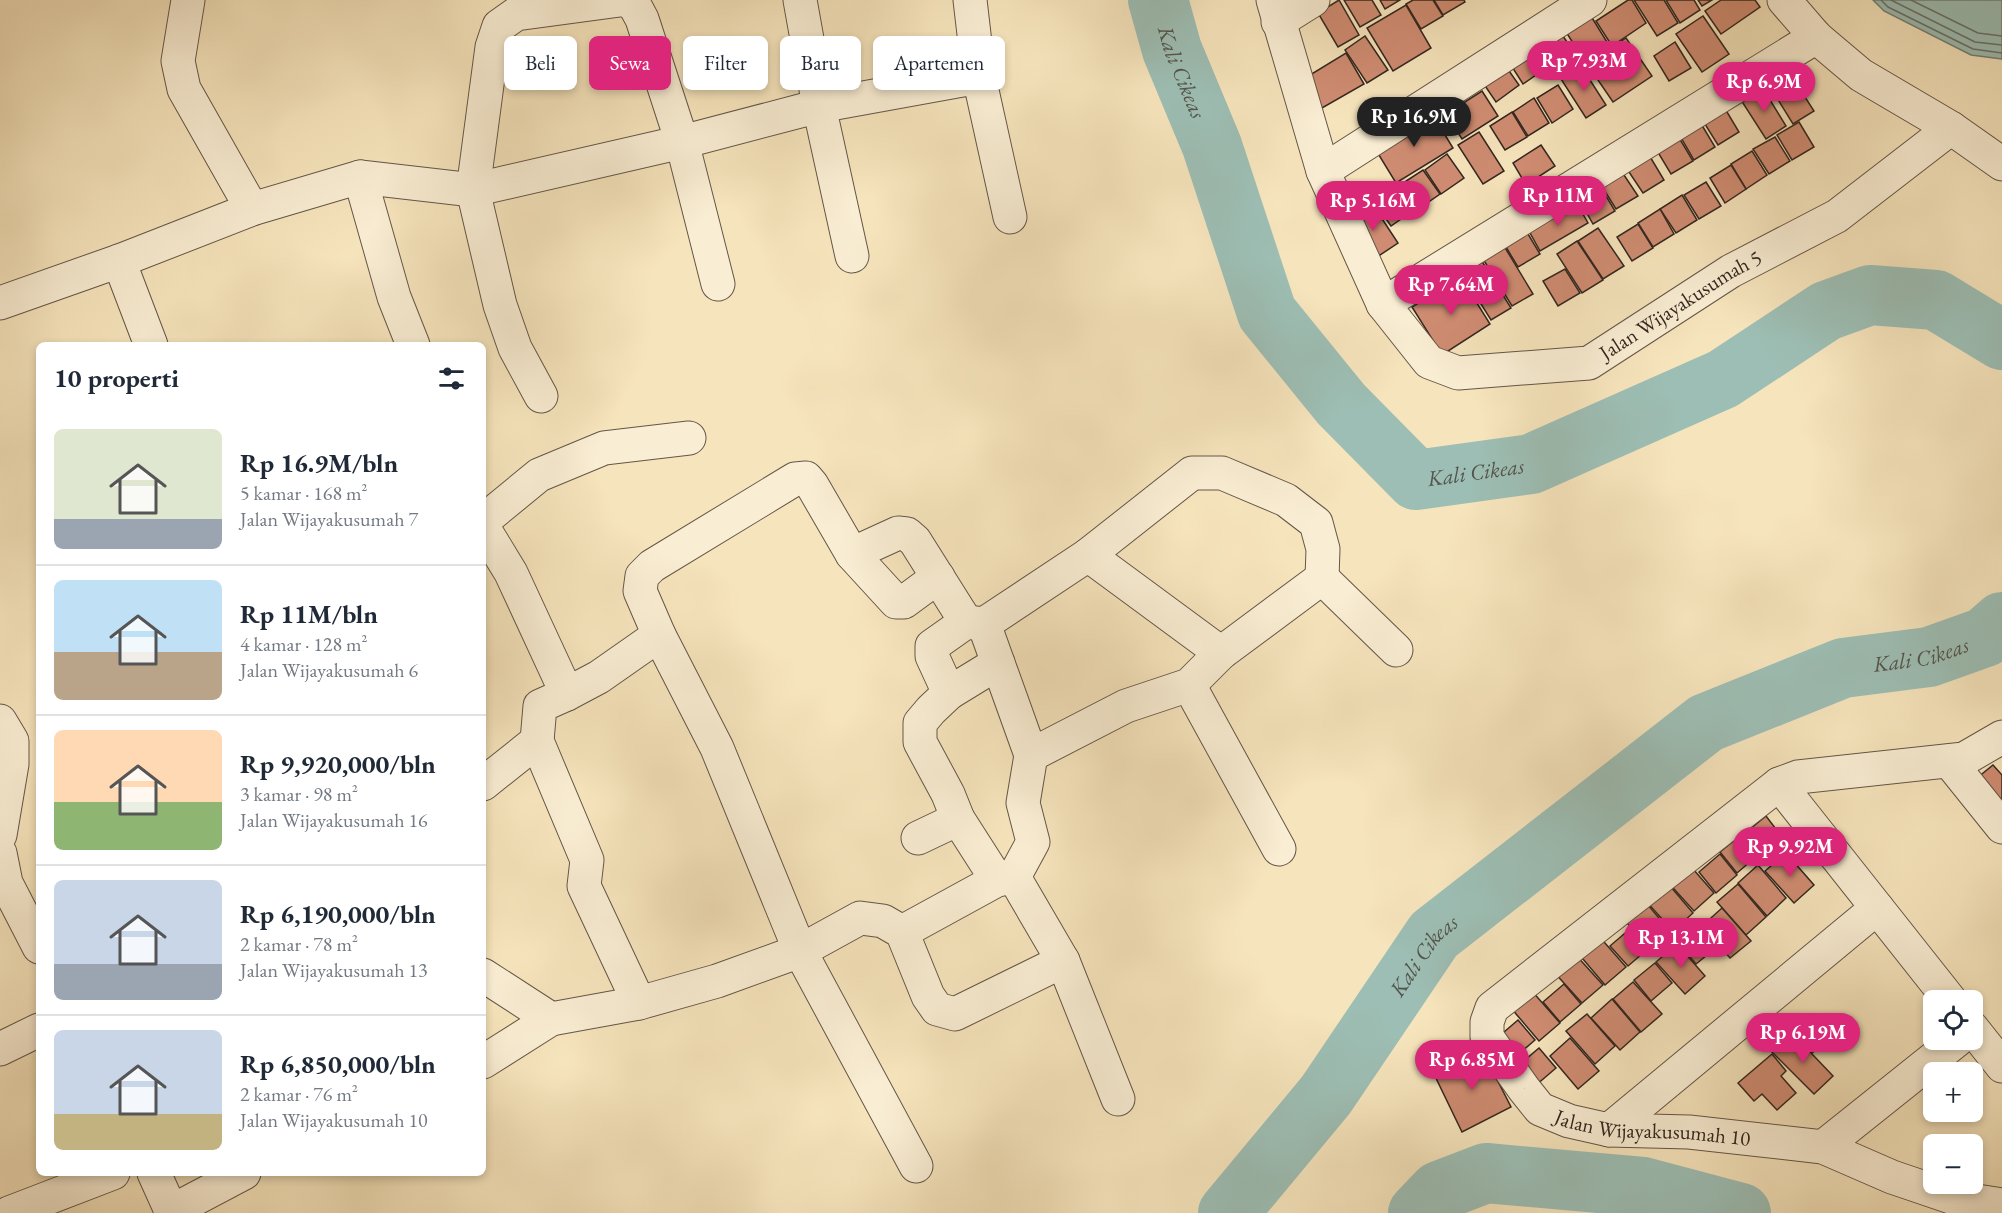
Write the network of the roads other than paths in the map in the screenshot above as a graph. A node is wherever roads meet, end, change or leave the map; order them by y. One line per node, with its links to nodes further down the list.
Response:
1 (188, 0): 21 (street)
2 (620, 0): 20 (street)
3 (627, 0): 16 (street)
4 (800, 0): 14 (street)
5 (970, 0): 10 (street)
6 (1313, 0): 9 (street)
7 (1590, 0): 18 (street)
8 (1784, 0): 11 (street)
9 (1276, 11): 18 (street, Jalan Wijayakusumah 5)
10 (974, 36)
11 (1816, 36): 15 (street); 27 (street)
12 (907, 90): 14 (street)
13 (982, 90): 22 (street)
14 (819, 106): 16 (street); 23 (street)
15 (1951, 128): 17 (street); 27 (street, Jalan Wijayakusumah 5)
16 (682, 142): 20 (street); 25 (street)
17 (2002, 164)
18 (1323, 171): 27 (street, Jalan Wijayakusumah 5)
19 (360, 177): 20 (street); 21 (street); 29 (street)
20 (473, 190): 30 (street)
21 (252, 209): 24 (street)
22 (1010, 217)
23 (852, 256)
24 (119, 261): 26 (street); 28 (street)
25 (718, 284)
26 (0, 303)
27 (1383, 304)
28 (150, 342)
29 (412, 342)
30 (541, 396)
31 (689, 438): 32 (street)
32 (486, 519)
33 (486, 532): 45 (street)
34 (852, 554): 36 (street); 36 (street); 39 (street)
35 (1088, 555): 37 (street); 38 (street); 41 (street)
36 (938, 577): 38 (street)
37 (1322, 578): 40 (street); 41 (street)
38 (975, 623): 42 (street); 44 (street)
39 (659, 635): 45 (street); 64 (street)
40 (1396, 650)
41 (1221, 653): 43 (street)
42 (998, 663): 44 (street); 49 (street)
43 (1189, 685): 49 (street); 58 (street)
44 (949, 693): 54 (street)
45 (567, 694): 48 (street)
46 (0, 721): 53 (street)
47 (2002, 737): 50 (street, Jalan Wijayakusumah 10)
48 (537, 741): 51 (street); 68 (street)
49 (1031, 755): 60 (street)
50 (1949, 761): 52 (street, Jalan Wijayakusumah 10); 55 (street)
51 (486, 782)
52 (1779, 784): 61 (street); 77 (street, Jalan Wijayakusumah 10)
53 (2, 804): 56 (street)
54 (958, 819): 57 (street); 60 (street)
55 (2002, 827)
56 (0, 835)
57 (918, 838)
58 (1279, 849)
59 (0, 853): 63 (street)
60 (1005, 878): 62 (street); 65 (street)
61 (1877, 908): 67 (street); 77 (street)
62 (902, 932): 64 (street); 65 (street)
63 (36, 941)
64 (800, 951): 68 (street); 79 (street)
65 (1063, 961): 76 (street)
66 (486, 977): 69 (street)
67 (1942, 990)
68 (639, 1003): 69 (street)
69 (551, 1019): 74 (street)
70 (36, 1031): 72 (street)
71 (1983, 1042): 75 (street)
72 (0, 1049)
73 (1944, 1050): 78 (street)
74 (486, 1060)
75 (2002, 1066)
76 (1118, 1099)
77 (1609, 1130): 78 (street, Jalan Wijayakusumah 10)
78 (1823, 1147): 83 (street, Jalan Wijayakusumah 10)
79 (916, 1166)
80 (105, 1176): 85 (street)
81 (155, 1176): 84 (street)
82 (238, 1176): 84 (street)
83 (2002, 1205)
84 (172, 1212)
85 (9, 1213)

